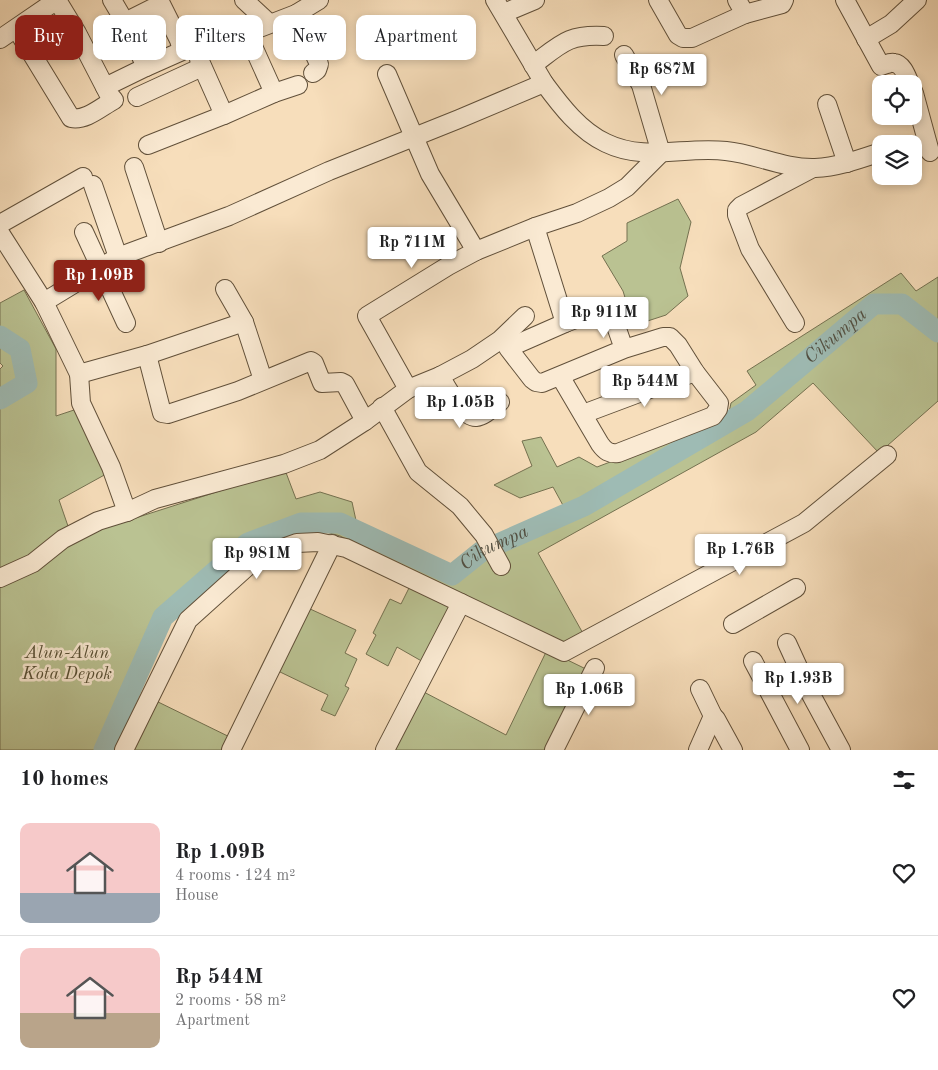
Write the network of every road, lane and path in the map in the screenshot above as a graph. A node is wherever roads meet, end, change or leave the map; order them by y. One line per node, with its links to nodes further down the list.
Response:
1 (112, 0): 15 (street)
2 (244, 0): 17 (street)
3 (319, 0): 12 (street)
4 (535, 0): 10 (street)
5 (658, 0): 11 (street)
6 (784, 0): 11 (street)
7 (845, 0): 22 (street)
8 (917, 0): 22 (street)
9 (160, 2): 16 (street); 30 (street)
10 (499, 6): 29 (street)
11 (741, 7)
12 (296, 14): 17 (street); 32 (street)
13 (35, 15): 14 (street)
14 (66, 15)
15 (120, 15)
16 (137, 15)
17 (269, 23): 18 (street)
18 (263, 26)
19 (15, 29): 21 (street)
20 (604, 36): 29 (street)
21 (0, 39)
22 (866, 39): 34 (street)
23 (83, 46): 37 (street)
24 (624, 55): 46 (street)
25 (36, 60): 37 (street)
26 (143, 60): 30 (street)
27 (199, 60): 31 (street)
28 (259, 60): 38 (street)
29 (533, 65): 35 (street)
30 (146, 67): 37 (street)
31 (202, 67): 39 (street); 41 (street)
32 (313, 73)
33 (387, 74): 43 (street)
34 (906, 75)
35 (544, 83): 43 (street); 46 (street)
36 (298, 85): 38 (street)
37 (105, 87)
38 (274, 93): 41 (street)
39 (136, 97)
40 (827, 104): 48 (street)
41 (224, 115): 44 (street)
42 (921, 125): 45 (street)
43 (415, 136): 55 (street); 56 (street)
44 (148, 145)
45 (927, 152)
46 (661, 153): 50 (street); 52 (street)
47 (872, 155): 48 (street)
48 (847, 163): 50 (street)
49 (134, 166): 55 (street)
50 (813, 168): 65 (street)
51 (0, 224): 57 (street)
52 (535, 227): 56 (street); 64 (street)
53 (84, 232): 58 (street)
54 (3, 243): 60 (street)
55 (159, 243): 57 (street)
56 (476, 251): 73 (street)
57 (118, 257): 58 (street)
58 (101, 268): 60 (street); 63 (street)
59 (225, 289): 62 (street)
60 (44, 302): 69 (street)
61 (525, 316): 70 (street)
62 (244, 322): 67 (street); 72 (street)
63 (126, 323)
64 (565, 323): 66 (street); 71 (street)
65 (794, 324)
66 (624, 348): 68 (street); 71 (street)
67 (147, 355): 69 (street); 72 (street)
68 (695, 372): 76 (street); 76 (street)
69 (79, 374): 79 (street)
70 (440, 376): 73 (street); 74 (street)
71 (560, 376): 76 (street)
72 (263, 380): 77 (street)
73 (408, 389): 75 (street)
74 (500, 402)
75 (382, 407): 77 (street); 81 (street)
76 (583, 414)
77 (365, 421): 79 (street)
78 (887, 455): 84 (street)
79 (126, 512): 82 (street)
80 (332, 544): 84 (street); 91 (street); 92 (street)
81 (498, 560)
82 (0, 578)
83 (796, 588): 85 (street)
84 (460, 603): 93 (street)
85 (734, 624)
86 (787, 643): 98 (street)
87 (752, 661): 97 (street)
88 (595, 668): 94 (street)
89 (700, 689): 90 (street)
90 (713, 716): 95 (street); 96 (street)
91 (124, 750)
92 (232, 750)
93 (385, 750)
94 (554, 750)
95 (698, 750)
96 (733, 750)
97 (800, 750)
98 (841, 750)

